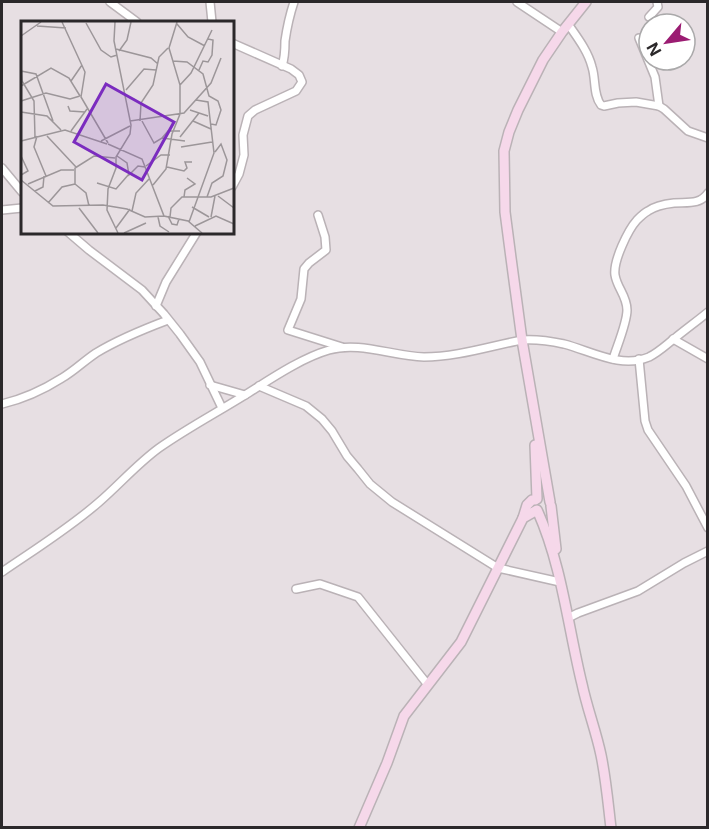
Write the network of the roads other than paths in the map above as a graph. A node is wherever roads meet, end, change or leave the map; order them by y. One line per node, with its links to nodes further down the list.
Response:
1 (110, 2): 6 (street)
2 (210, 2): 7 (street)
3 (294, 2): 10 (street)
4 (517, 2): 8 (street)
5 (586, 2): 8 (main road)
6 (136, 21)
7 (212, 21)
8 (565, 28): 12 (street); 27 (main road)
9 (234, 44): 10 (street)
10 (282, 66): 15 (street)
11 (653, 72): 12 (street)
12 (658, 106): 13 (street)
13 (708, 138)
14 (2, 168): 16 (street)
15 (234, 183)
16 (21, 191)
17 (708, 193): 29 (street)
18 (21, 208): 19 (street)
19 (2, 210)
20 (318, 215): 28 (street)
21 (70, 234): 23 (street)
22 (195, 234): 23 (street)
23 (156, 306): 25 (street)
24 (708, 312): 26 (street)
25 (168, 320): 32 (street); 35 (street)
26 (673, 339): 30 (street); 31 (street)
27 (522, 340): 28 (street); 29 (street); 37 (main road)
28 (342, 347): 33 (street)
29 (613, 359): 30 (street)
30 (639, 359): 40 (street)
31 (708, 359)
32 (210, 385): 34 (street); 36 (street)
33 (259, 386): 34 (street); 42 (street)
34 (245, 395): 36 (street)
35 (2, 404)
36 (222, 408): 44 (street)
37 (536, 419): 38 (main road); 39 (main road)
38 (550, 504): 39 (main road); 39 (main road); 43 (main road)
39 (537, 505): 42 (main road); 43 (main road)
40 (708, 528)
41 (708, 551): 47 (street)
42 (498, 568): 45 (street); 48 (main road)
43 (558, 570): 45 (main road)
44 (2, 572)
45 (560, 582): 47 (main road)
46 (296, 589): 48 (street)
47 (568, 618): 50 (main road)
48 (428, 685): 49 (main road)
49 (359, 828)
50 (611, 828)

